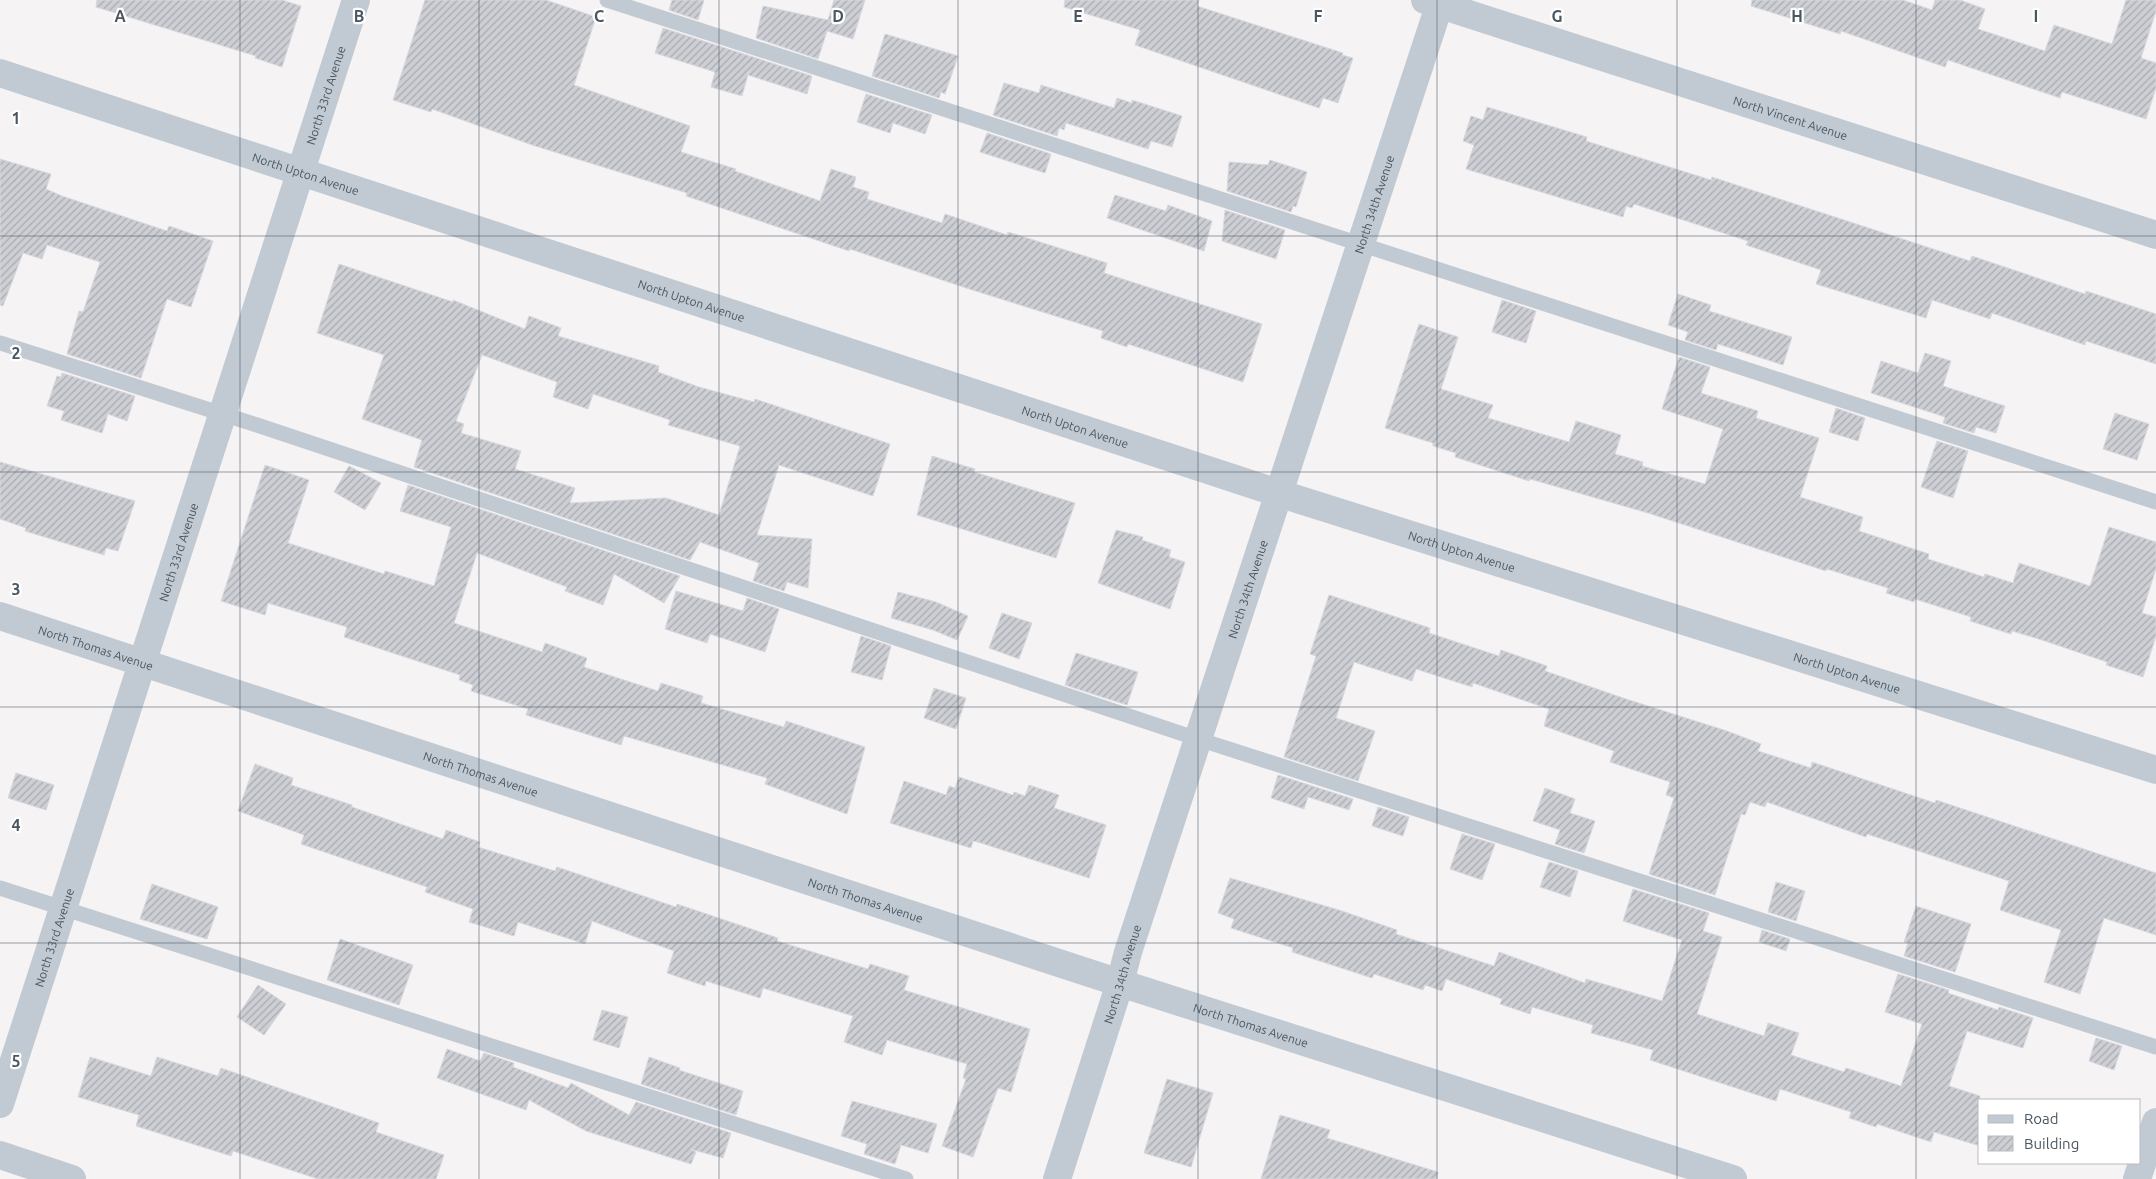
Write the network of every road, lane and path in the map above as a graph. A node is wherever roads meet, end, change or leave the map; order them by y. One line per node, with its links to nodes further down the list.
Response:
1 (356, 0): 5 (street, North 33rd Avenue)
2 (608, 0): 7 (lane)
3 (1435, 2): 6 (street, North Vincent Avenue); 7 (street, North 34th Avenue)
4 (0, 73): 5 (street, North Upton Avenue)
5 (301, 171): 9 (street, North 33rd Avenue); 10 (street, North Upton Avenue)
6 (2156, 235)
7 (1359, 244): 10 (street, North 34th Avenue); 11 (lane)
8 (0, 343): 9 (lane)
9 (224, 414): 13 (street, North 33rd Avenue); 14 (lane)
10 (1278, 493): 14 (street, North 34th Avenue); 15 (street, North Upton Avenue)
11 (2156, 502)
12 (0, 616): 13 (street, North Thomas Avenue)
13 (143, 662): 17 (street, North 33rd Avenue); 18 (street, North Thomas Avenue)
14 (1198, 740): 18 (street, North 34th Avenue); 19 (lane)
15 (2156, 770)
16 (0, 888): 17 (lane)
17 (62, 909): 20 (street, North 33rd Avenue); 24 (lane)
18 (1120, 983): 25 (street, North 34th Avenue); 26 (street, North Thomas Avenue)
19 (2156, 1046)
20 (0, 1104)
21 (2156, 1122): 27 (street)
22 (0, 1155): 23 (street)
23 (72, 1179)
24 (906, 1179)
25 (1057, 1179)
26 (1733, 1179)
27 (2137, 1179)

